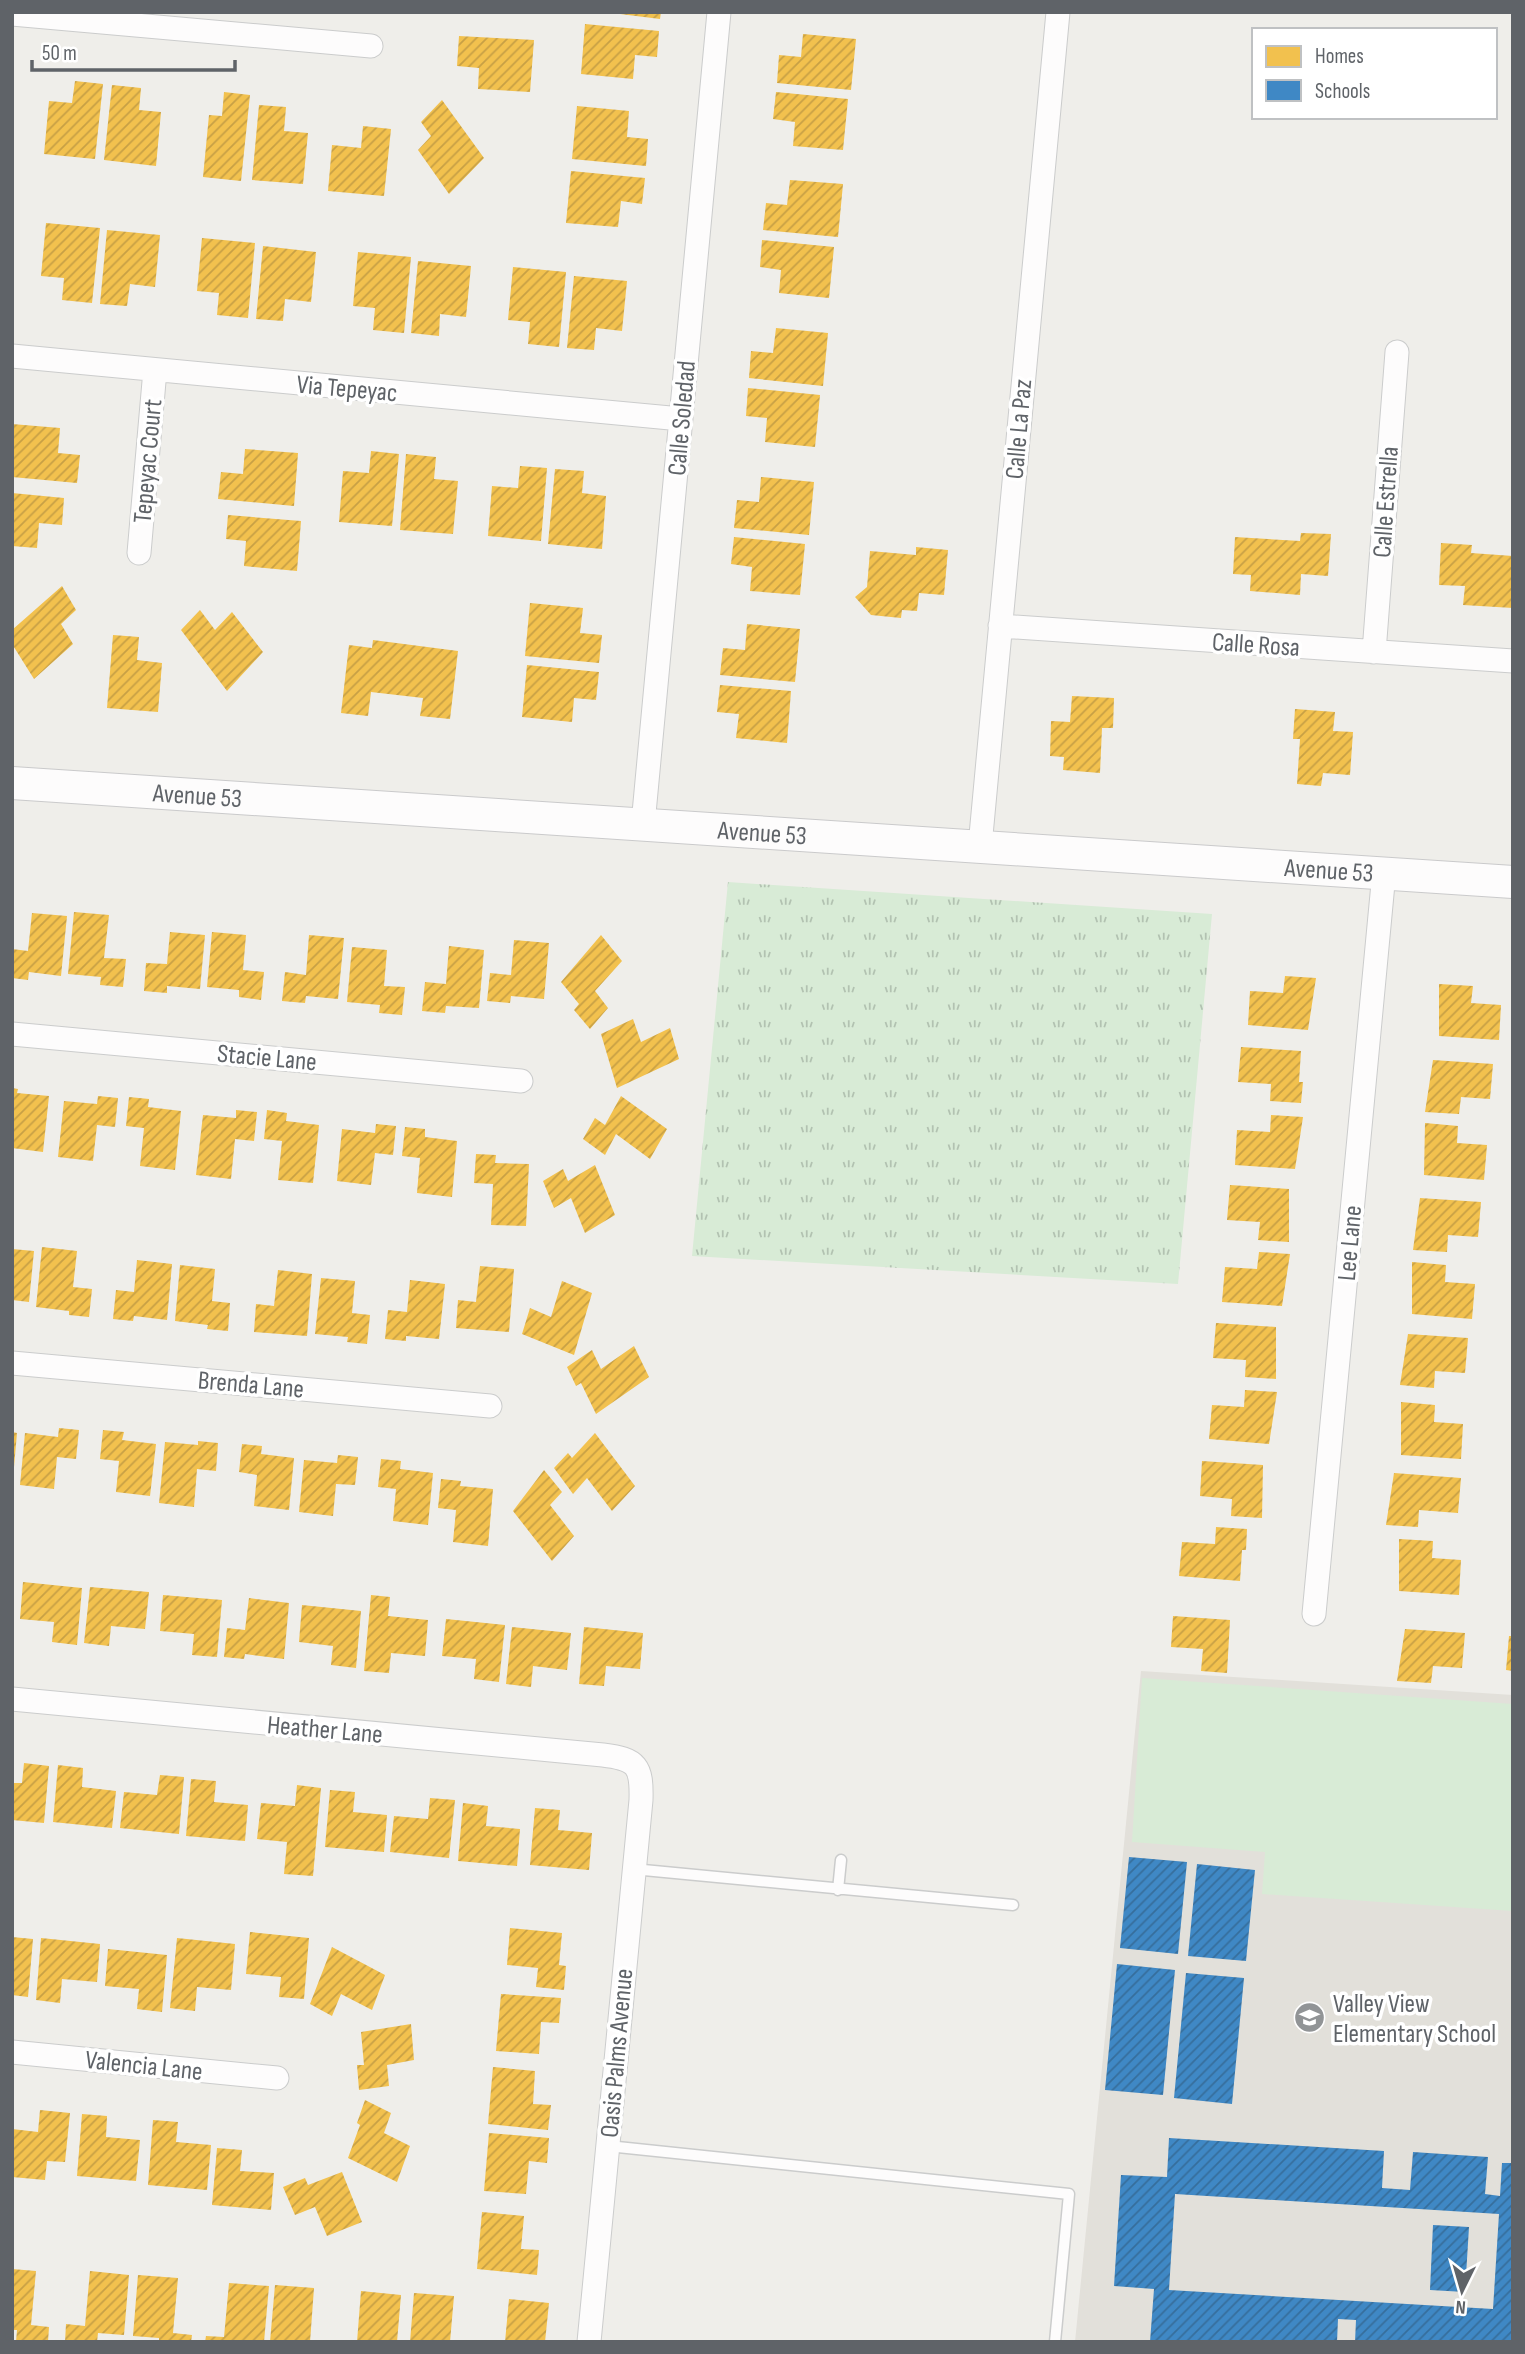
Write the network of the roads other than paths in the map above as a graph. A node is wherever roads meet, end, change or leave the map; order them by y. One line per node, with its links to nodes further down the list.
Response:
1 (719, 12): 8 (street, Calle Soledad)
2 (1058, 12): 10 (street, Calle La Paz)
3 (12, 15): 4 (street)
4 (371, 46)
5 (1396, 352): 11 (street, Calle Estrella)
6 (12, 356): 7 (street, Via Tepeyac)
7 (155, 370): 8 (street, Via Tepeyac); 9 (street, Tepeyac Court)
8 (681, 419): 14 (street, Calle Soledad)
9 (139, 553)
10 (1000, 626): 11 (street, Calle Rosa); 15 (street, Calle La Paz)
11 (1374, 652): 12 (street, Calle Rosa)
12 (1513, 661)
13 (12, 783): 14 (street, Avenue 53)
14 (643, 824): 15 (street, Avenue 53)
15 (980, 846): 16 (street, Avenue 53)
16 (1384, 873): 17 (street, Avenue 53); 22 (street, Lee Lane)
17 (1513, 882)
18 (12, 1034): 19 (street, Stacie Lane)
19 (521, 1081)
20 (12, 1363): 21 (street, Brenda Lane)
21 (490, 1406)
22 (1314, 1614)
23 (12, 1699): 24 (street, Heather Lane)
24 (636, 1766): 26 (street, Oasis Palms Avenue)
25 (841, 1860): 27 (lane)
26 (634, 1869): 27 (lane); 31 (street, Oasis Palms Avenue)
27 (838, 1890): 28 (lane)
28 (1013, 1905)
29 (12, 2052): 30 (street, Valencia Lane)
30 (277, 2078)
31 (608, 2146): 32 (street, Oasis Palms Avenue); 33 (lane)
32 (589, 2342)
33 (1055, 2342)

